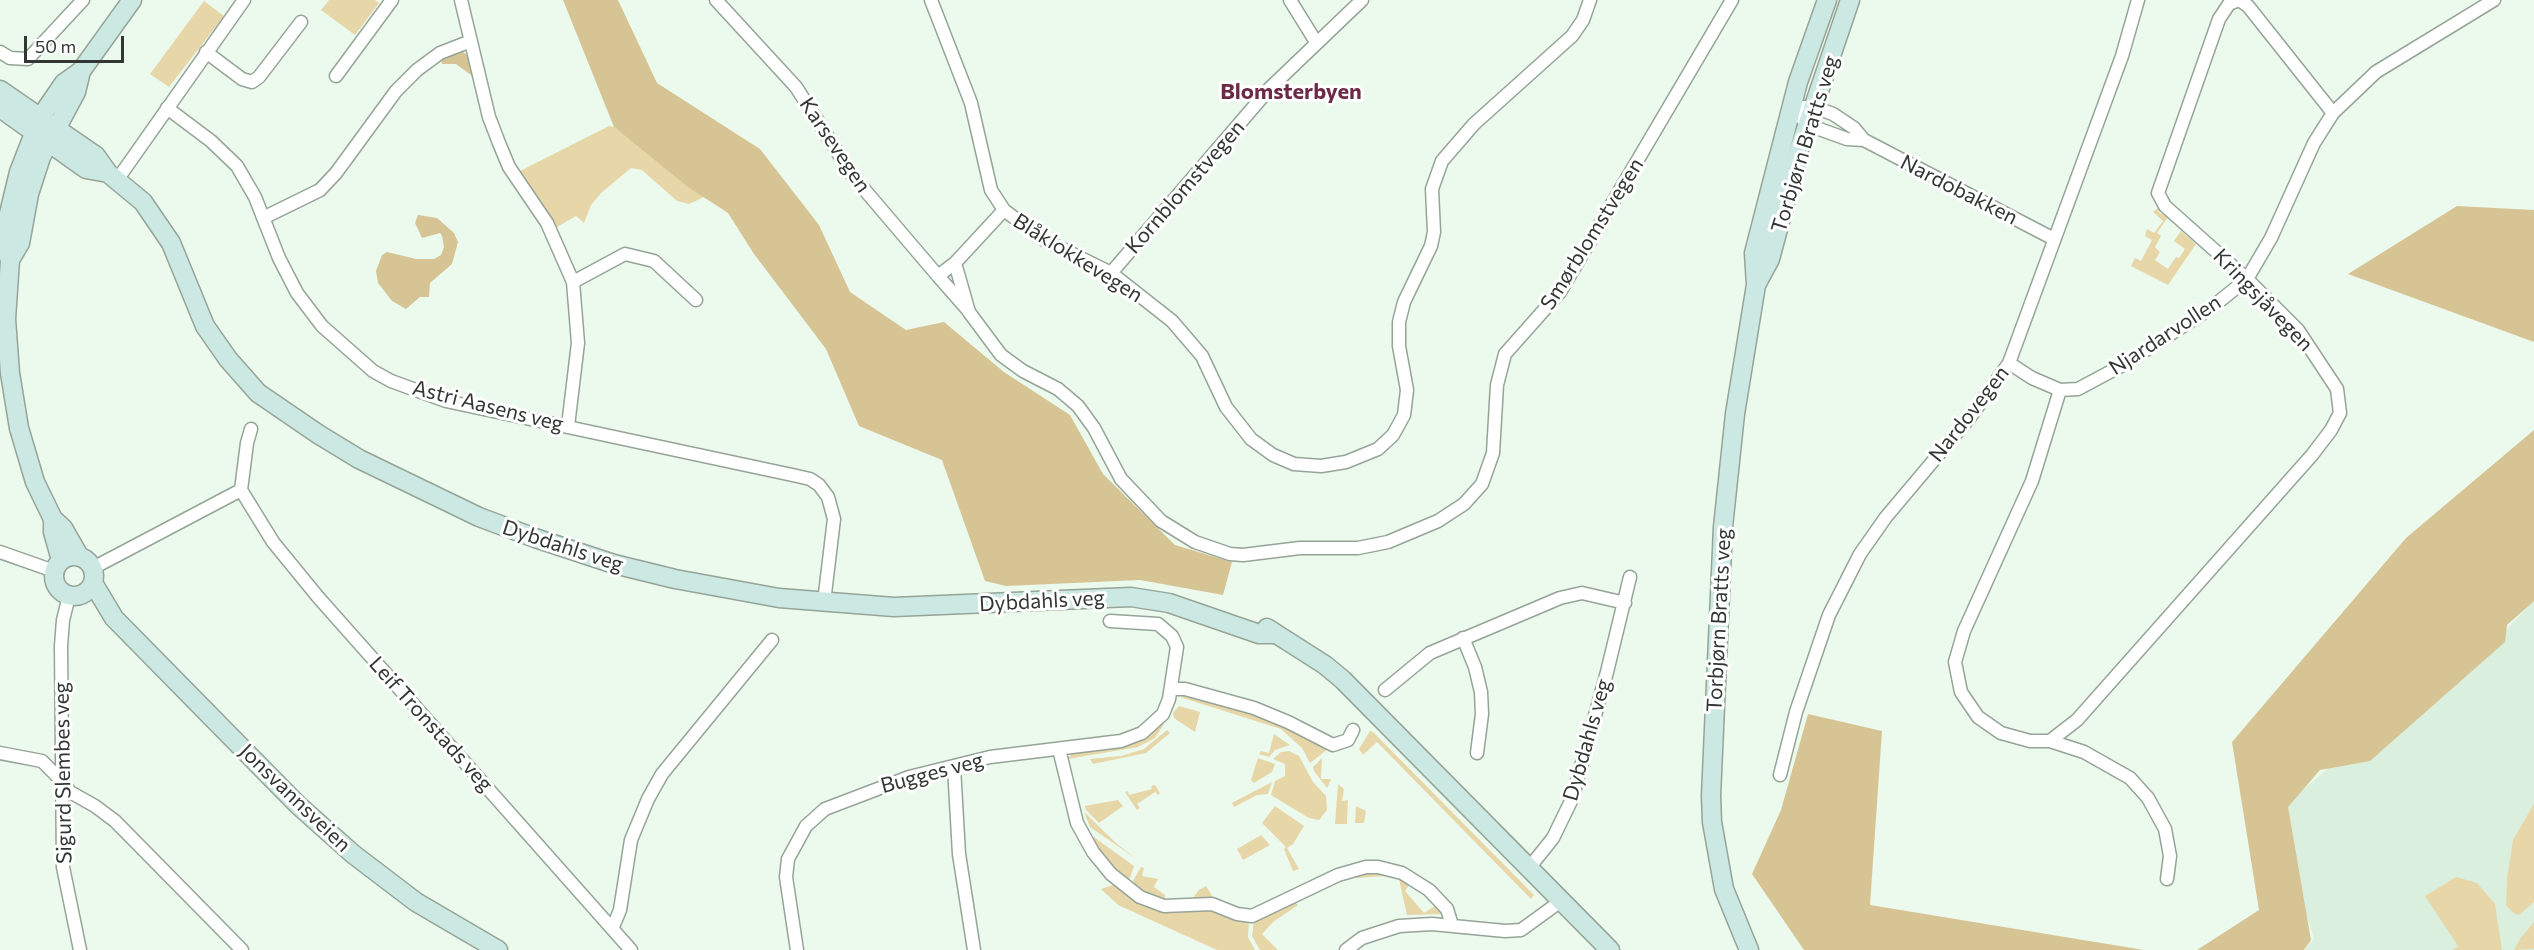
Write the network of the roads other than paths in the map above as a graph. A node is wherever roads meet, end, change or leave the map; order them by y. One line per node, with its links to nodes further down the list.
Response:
1 (82, 0): 20 (street)
2 (132, 0): 22 (main road, Jonsvannsveien)
3 (244, 0): 21 (street)
4 (392, 0): 23 (street)
5 (461, 0): 18 (street)
6 (716, 0): 41 (street, Karsevegen)
7 (931, 0): 35 (street, Blåklokkevegen)
8 (1290, 0): 19 (street)
9 (1362, 0): 19 (street, Kornblomstvegen)
10 (1590, 0): 40 (street, Blåklokkevegen)
11 (1732, 0): 46 (street, Smørblomstvegen)
12 (1827, 0): 26 (main road, Torbjørn Bratts veg)
13 (1850, 0): 25 (main road, Torbjørn Bratts veg)
14 (2138, 0): 37 (street, Nardovegen)
15 (2240, 0): 29 (street); 42 (street, Kringsjåvegen)
16 (2494, 0): 29 (street, Njardarvollen)
17 (301, 22): 21 (street)
18 (471, 41): 36 (street); 43 (street)
19 (1316, 42): 40 (street, Kornblomstvegen)
20 (0, 52)
21 (206, 52): 28 (street)
22 (81, 71): 30 (main road, Jonsvannsveien); 32 (main road, Jonsvannsveien)
23 (336, 76)
24 (0, 90): 30 (main road)
25 (1814, 106): 26 (street); 31 (main road, Torbjørn Bratts veg); 33 (street, Nardobakken)
26 (1791, 107): 31 (street, Nardobakken); 44 (main road, Torbjørn Bratts veg)
27 (0, 108): 30 (main road)
28 (167, 108): 34 (street); 36 (street, Astri Aasens veg)
29 (2333, 113): 42 (street, Njardarvollen)
30 (36, 125): 32 (main road, Dybdahls veg); 38 (main road, Jonsvannsveien)
31 (1808, 125): 33 (street, Nardobakken); 44 (main road, Torbjørn Bratts veg)
32 (52, 135): 34 (main road, Dybdahls veg); 38 (main road, Jonsvannsveien)
33 (1864, 140): 37 (street, Nardobakken)
34 (112, 176): 59 (main road, Dybdahls veg)
35 (1004, 210): 39 (street); 40 (street, Blåklokkevegen)
36 (263, 218): 50 (street, Astri Aasens veg)
37 (2054, 239): 48 (street, Nardovegen)
38 (10, 260): 47 (main road, Jonsvannsveien)
39 (955, 263): 41 (street); 46 (street, Smørblomstvegen)
40 (1112, 273)
41 (938, 276): 46 (street, Smørblomstvegen)
42 (2247, 279): 49 (street, Njardarvollen); 68 (street, Kringsjåvegen)
43 (573, 282): 45 (street); 50 (street)
44 (1756, 285): 88 (main road, Torbjørn Bratts veg)
45 (696, 300)
46 (969, 312)
47 (3, 319): 53 (main road, Jonsvannsveien)
48 (2009, 363): 49 (street); 73 (street, Nardovegen)
49 (2060, 390): 68 (street)
50 (568, 426): 59 (street, Astri Aasens veg)
51 (251, 429): 52 (street)
52 (241, 490): 56 (street); 79 (street, Leif Tronstads veg)
53 (53, 519): 55 (main road, Jonsvannsveien); 56 (main road, Jonsvannsveien)
54 (0, 552): 55 (street)
55 (57, 566): 56 (main road); 58 (main road)
56 (88, 569): 58 (main road); 61 (main road, Jonsvannsveien)
57 (1630, 577): 60 (street, Dybdahls veg)
58 (74, 596): 61 (main road, Jonsvannsveien); 74 (street, Sigurd Slembes veg)
59 (824, 602): 75 (main road, Dybdahls veg)
60 (1625, 603): 63 (street); 75 (street, Dybdahls veg)
61 (114, 618): 82 (main road, Jonsvannsveien)
62 (1110, 621): 65 (street, Bugges veg)
63 (1463, 638): 66 (street); 71 (street)
64 (771, 640): 79 (street)
65 (1171, 689): 67 (street); 69 (street, Bugges veg)
66 (1385, 690)
67 (1353, 730)
68 (2050, 741): 76 (street)
69 (1059, 749): 72 (street, Bugges veg); 78 (street)
70 (0, 753): 74 (street)
71 (1477, 753)
72 (954, 767): 84 (street, Bugges veg); 85 (street)
73 (1780, 775)
74 (63, 782): 80 (street, Sigurd Slembes veg); 81 (street)
75 (1529, 868): 77 (main road, Dybdahls veg)
76 (2167, 879)
77 (1561, 901): 78 (street); 87 (main road, Dybdahls veg)
78 (1452, 925): 86 (street)
79 (613, 927): 83 (street, Leif Tronstads veg)
80 (80, 950)
81 (242, 950)
82 (498, 950)
83 (632, 950)
84 (797, 950)
85 (974, 950)
86 (1346, 950)
87 (1610, 950)
88 (1749, 950)

